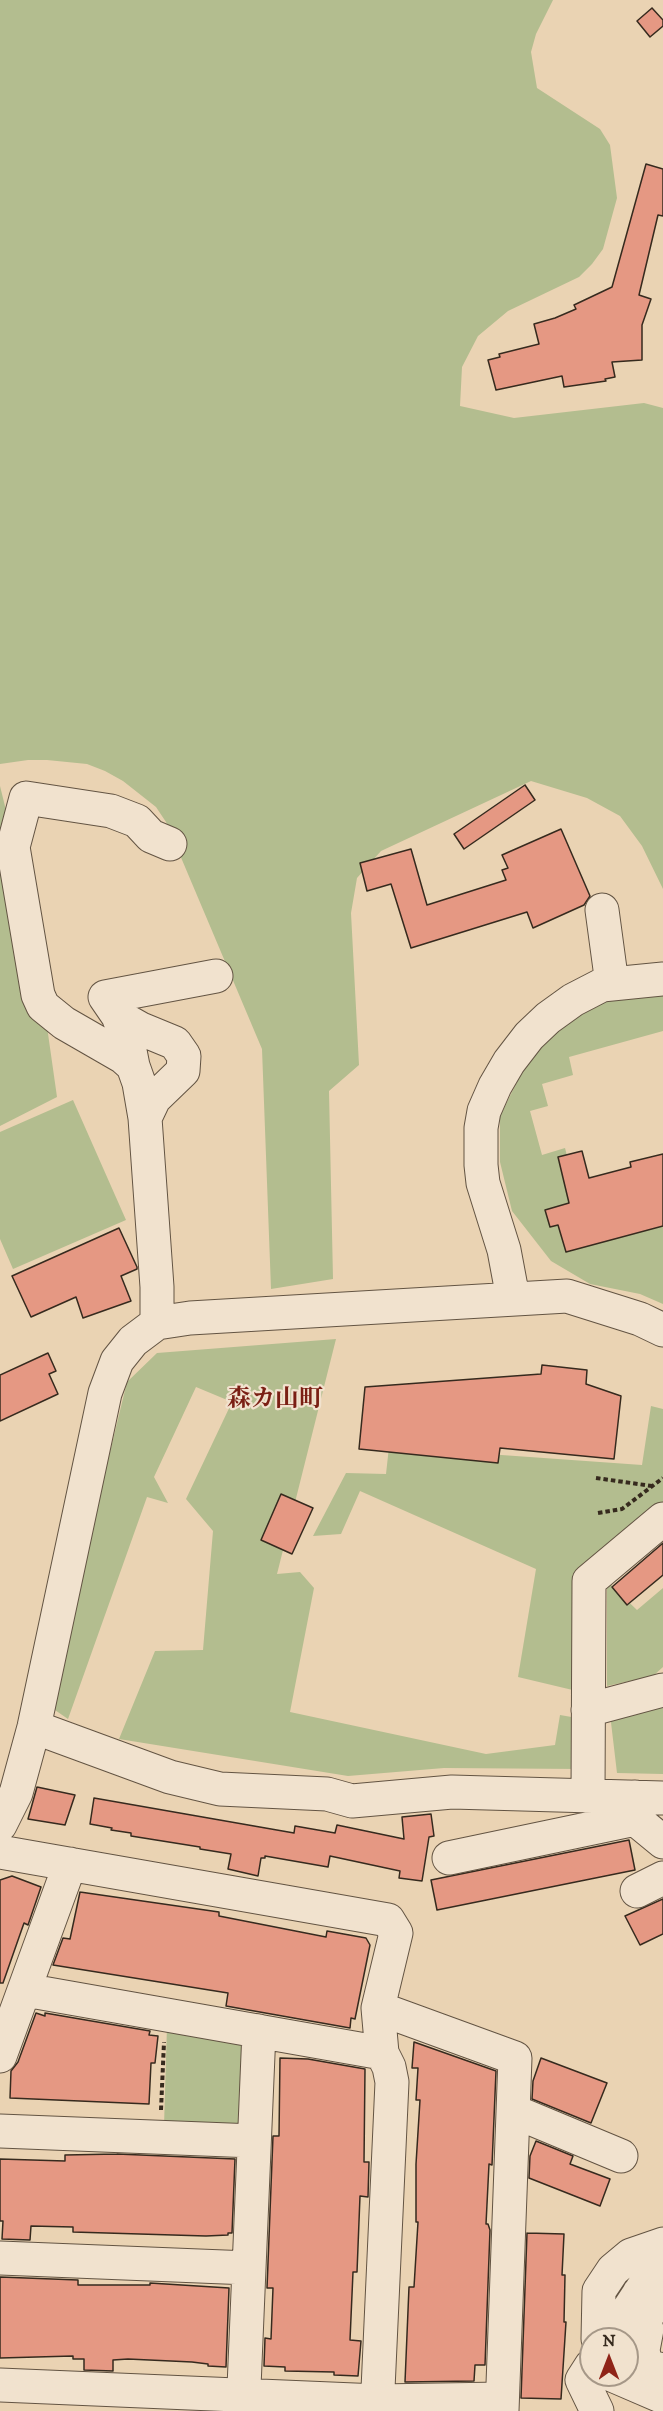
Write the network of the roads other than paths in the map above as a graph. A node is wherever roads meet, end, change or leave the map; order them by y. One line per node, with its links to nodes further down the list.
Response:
1 (170, 844): 7 (street)
2 (602, 910): 5 (street)
3 (216, 976): 6 (street)
4 (663, 979): 5 (street)
5 (612, 984): 9 (street)
6 (118, 1016): 7 (street); 8 (street)
7 (133, 1066): 8 (street)
8 (145, 1118): 10 (street)
9 (513, 1298): 10 (street); 11 (street)
10 (157, 1323): 15 (street)
11 (663, 1330)
12 (663, 1519): 14 (street)
13 (663, 1690): 14 (street)
14 (588, 1710): 17 (street)
15 (34, 1727): 16 (street); 19 (street)
16 (524, 1794): 17 (street); 20 (street)
17 (588, 1796): 18 (street)
18 (644, 1805): 20 (street); 21 (street)
19 (0, 1825)
20 (528, 1842): 23 (street)
21 (663, 1842)
22 (0, 1852): 24 (street)
23 (449, 1858)
24 (70, 1864): 25 (street); 26 (street)
25 (25, 1990): 27 (street); 29 (street)
26 (378, 2008): 28 (street); 30 (street)
27 (259, 2031): 28 (street); 32 (street)
28 (382, 2053): 47 (street)
29 (0, 2056)
30 (513, 2111): 33 (street); 46 (street)
31 (0, 2131): 32 (street)
32 (254, 2142): 36 (street)
33 (621, 2156)
34 (663, 2255): 37 (street); 38 (street)
35 (0, 2258): 36 (street)
36 (249, 2268): 45 (street)
37 (641, 2320): 39 (street)
38 (598, 2327)
39 (663, 2370)
40 (0, 2385): 44 (street)
41 (586, 2387): 48 (street)
42 (618, 2389): 43 (street)
43 (663, 2397)
44 (119, 2400): 45 (street)
45 (243, 2403): 47 (street)
46 (502, 2405): 47 (street)
47 (378, 2406)
48 (597, 2411)

